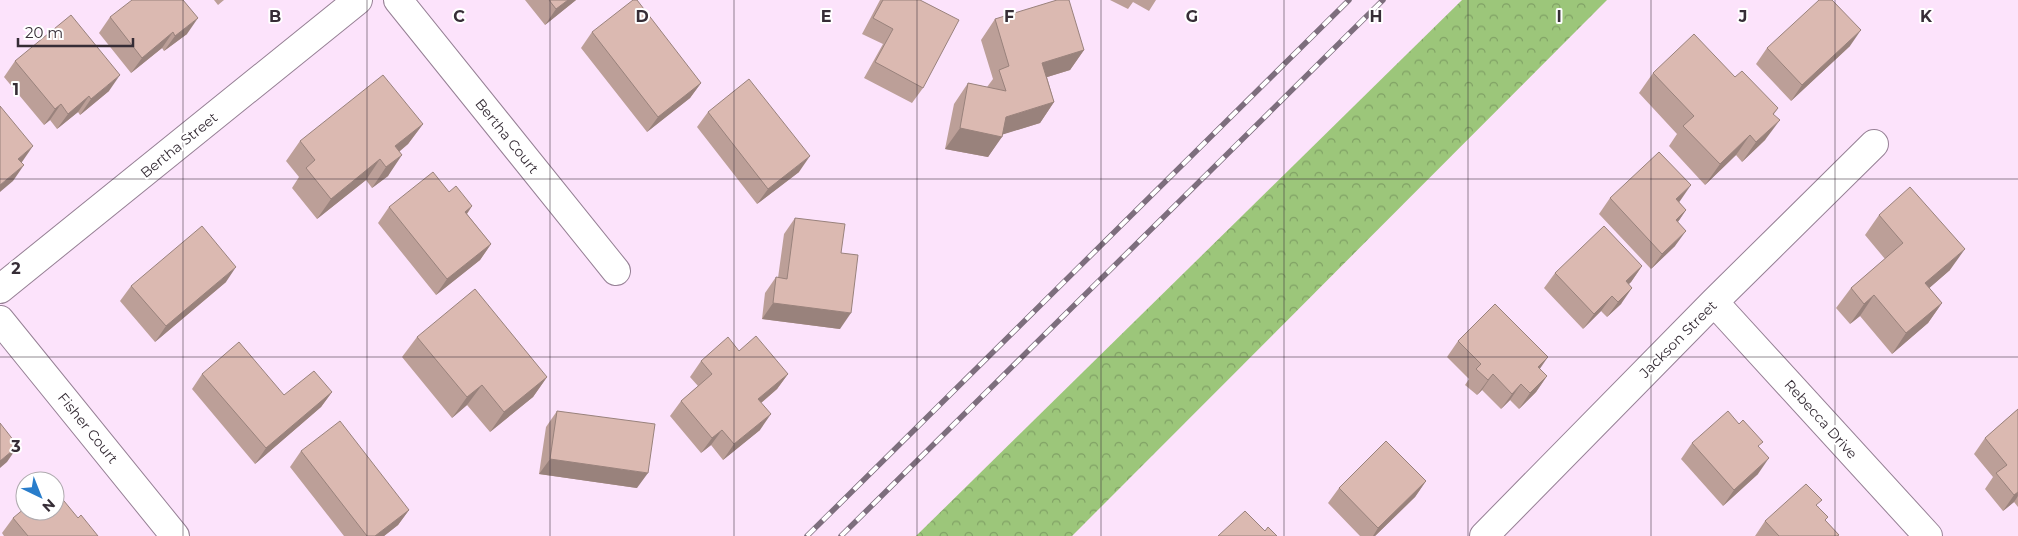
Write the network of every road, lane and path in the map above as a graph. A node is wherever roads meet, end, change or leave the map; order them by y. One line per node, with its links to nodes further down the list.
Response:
1 (358, 0): 5 (street, Bertha Street)
2 (398, 0): 4 (street, Bertha Court)
3 (1874, 144): 6 (street, Jackson Street)
4 (616, 272)
5 (0, 290)
6 (1714, 302): 9 (street, Jackson Street); 10 (street, Rebecca Drive)
7 (0, 320): 8 (street, Fisher Court)
8 (176, 536)
9 (1484, 536)
10 (1928, 536)

